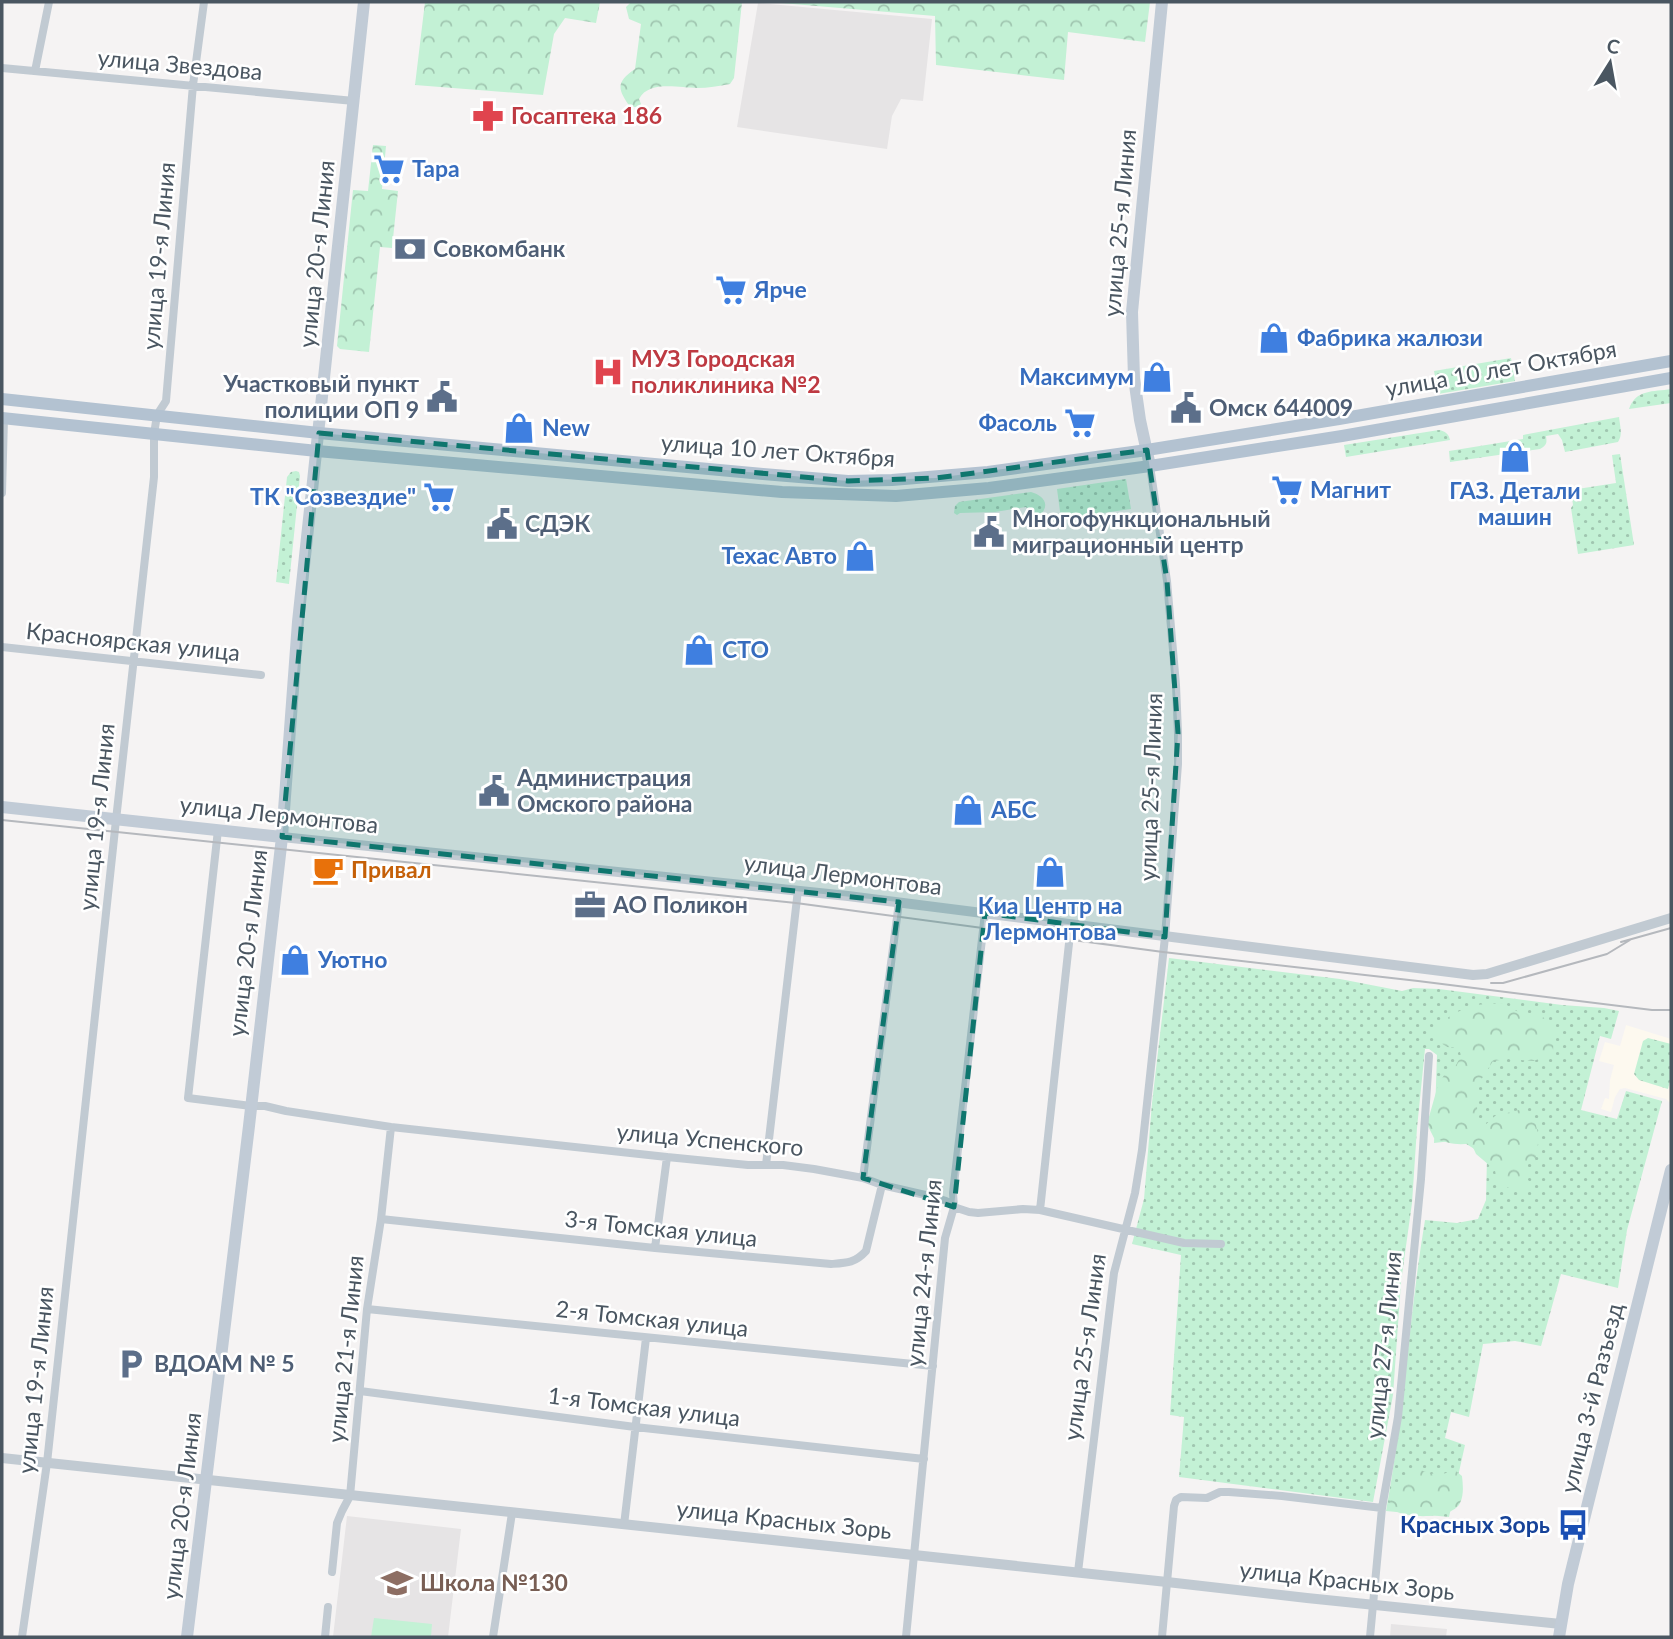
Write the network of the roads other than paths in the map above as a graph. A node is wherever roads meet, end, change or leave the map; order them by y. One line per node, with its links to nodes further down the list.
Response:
1 (50, 2): 6 (street)
2 (204, 2): 7 (street, улица 19-я Линия)
3 (364, 2): 8 (main road, улица 20-я Линия)
4 (1163, 2): 16 (main road, улица 25-я Линия)
5 (2, 68): 6 (street, улица Звездова)
6 (35, 71): 7 (street, улица Звездова)
7 (193, 85): 8 (street, улица Звездова); 12 (street, улица 19-я Линия)
8 (354, 101): 14 (main road, улица 20-я Линия)
9 (1671, 361): 16 (main road, улица 10 лет Октября)
10 (1671, 378): 18 (main road, улица 10 лет Октября)
11 (2, 399): 12 (main road, улица 10 лет Октября)
12 (157, 415): 14 (main road, улица 10 лет Октября); 15 (street, улица 19-я Линия)
13 (3, 418): 15 (main road, улица 10 лет Октября); 19 (street)
14 (319, 433): 16 (main road, улица 10 лет Октября); 17 (main road, улица 20-я Линия)
15 (154, 434): 17 (main road, улица 10 лет Октября); 21 (street, улица 19-я Линия)
16 (1147, 450): 18 (main road, улица 25-я Линия)
17 (317, 451): 18 (main road, улица 10 лет Октября); 26 (main road, улица 20-я Линия)
18 (1150, 466): 32 (street, улица 25-я Линия)
19 (2, 493)
20 (2, 648): 21 (street, Красноярская улица)
21 (133, 662): 22 (street, Красноярская улица); 24 (street, улица 19-я Линия)
22 (261, 675)
23 (2, 807): 24 (main road, улица Лермонтова)
24 (116, 820): 25 (main road, улица Лермонтова); 54 (street, улица 19-я Линия)
25 (218, 830): 26 (main road, улица Лермонтова); 34 (street, улица Успенского)
26 (282, 837): 27 (street, улица Лермонтова); 34 (main road, улица 20-я Линия)
27 (798, 890): 28 (street, улица Лермонтова); 37 (street)
28 (900, 902): 29 (street, улица Лермонтова); 39 (street)
29 (985, 913): 31 (street, улица Лермонтова); 41 (street, улица 24-я Линия)
30 (1671, 918): 32 (street, улица Лермонтова)
31 (1072, 925): 32 (street, улица Лермонтова); 42 (street)
32 (1165, 937): 44 (street, улица 25-я Линия)
33 (1429, 1056): 57 (street, улица 27-я Линия)
34 (251, 1106): 35 (street, улица Успенского); 55 (main road, улица 20-я Линия)
35 (391, 1127): 36 (street, улица Успенского); 43 (street, улица 21-я Линия)
36 (667, 1157): 37 (street, улица Успенского); 46 (street)
37 (766, 1165): 39 (street, улица Успенского)
38 (1671, 1170): 66 (main road, улица 3-й Разъезд)
39 (863, 1178): 40 (street, улица Успенского)
40 (882, 1185): 41 (street, улица Успенского); 46 (street, 3-я Томская улица)
41 (954, 1207): 42 (street, улица Успенского); 49 (street, улица 24-я Линия)
42 (1040, 1210): 44 (street, улица Успенского)
43 (381, 1219): 46 (street, 3-я Томская улица); 47 (street, улица 21-я Линия)
44 (1125, 1228): 45 (street, улица Успенского); 62 (street, улица 25-я Линия)
45 (1221, 1244)
46 (655, 1248)
47 (367, 1309): 48 (street, 2-я Томская улица); 50 (street, улица 21-я Линия)
48 (646, 1338): 49 (street, 2-я Томская улица); 51 (street)
49 (933, 1366): 53 (street, улица 24-я Линия)
50 (360, 1391): 51 (street, 1-я Томская улица); 56 (street, улица 21-я Линия)
51 (635, 1427): 53 (street, 1-я Томская улица); 59 (street)
52 (2, 1458): 54 (street, улица Красных Зорь)
53 (924, 1459): 60 (street, улица 24-я Линия)
54 (47, 1463): 55 (street, улица Красных Зорь); 67 (street, улица 19-я Линия)
55 (206, 1480): 56 (street, улица Красных Зорь); 68 (main road, улица 20-я Линия)
56 (350, 1496): 58 (street, улица Красных Зорь); 61 (street, улица 21-я Линия)
57 (1382, 1508): 63 (street); 64 (street, улица 27-я Линия)
58 (512, 1513): 59 (street, улица Красных Зорь); 70 (street)
59 (624, 1525): 60 (street, улица Красных Зорь)
60 (914, 1555): 62 (street, улица Красных Зорь); 71 (street, улица 24-я Линия)
61 (332, 1572)
62 (1078, 1572): 63 (street, улица Красных Зорь)
63 (1167, 1582): 64 (street, улица Красных Зорь); 72 (street)
64 (1372, 1605): 66 (street, улица Красных Зорь); 73 (street, улица 27-я Линия)
65 (328, 1607): 69 (street)
66 (1560, 1631)
67 (22, 1637)
68 (187, 1637)
69 (325, 1637)
70 (493, 1637)
71 (906, 1637)
72 (1162, 1637)
73 (1370, 1637)

